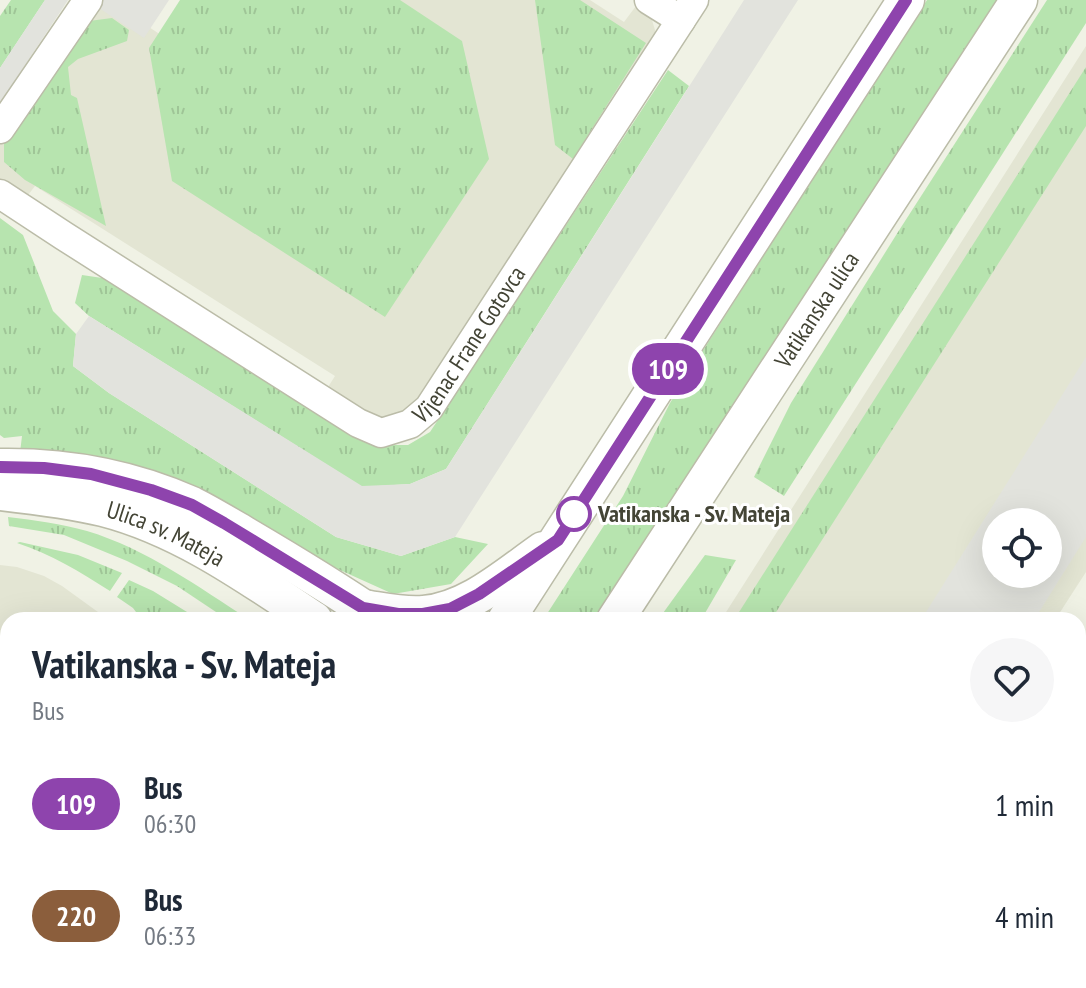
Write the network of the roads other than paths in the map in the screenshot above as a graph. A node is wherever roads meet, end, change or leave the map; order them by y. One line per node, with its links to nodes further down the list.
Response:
1 (88, 0): 6 (street)
2 (649, 0): 5 (street, Vijenac Frane Gotovca)
3 (906, 0): 10 (street)
4 (1019, 0): 15 (street, Vatikanska ulica)
5 (687, 10): 7 (street, Vijenac Frane Gotovca)
6 (0, 129)
7 (0, 194)
8 (0, 467): 12 (street, Ulica sv. Mateja)
9 (0, 492): 11 (street, Ulica sv. Mateja)
10 (558, 540): 13 (street); 14 (street)
11 (302, 612)
12 (369, 612)
13 (434, 612)
14 (511, 612)
15 (623, 612)

